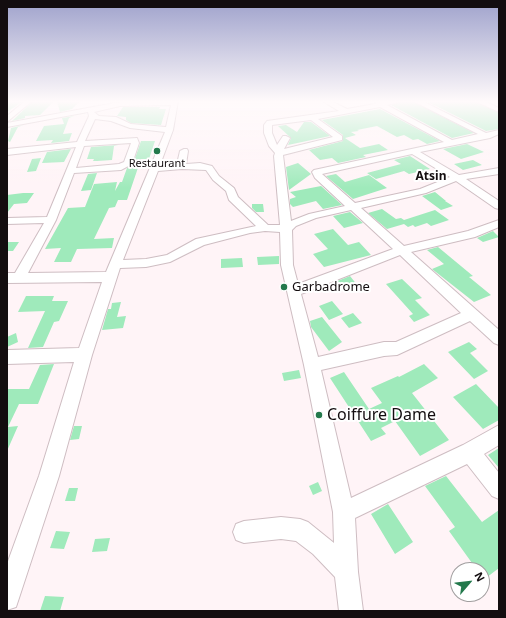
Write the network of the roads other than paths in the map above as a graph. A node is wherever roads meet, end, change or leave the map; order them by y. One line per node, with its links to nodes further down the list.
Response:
1 (86, 130): 13 (street)
2 (141, 130): 10 (street)
3 (168, 130): 19 (street)
4 (268, 130): 14 (street)
5 (328, 130): 14 (street)
6 (428, 130): 12 (street)
7 (474, 130): 9 (street)
8 (499, 132): 9 (street)
9 (486, 136): 11 (street); 12 (street)
10 (134, 140): 13 (street); 20 (street)
11 (499, 142)
12 (452, 143): 16 (street)
13 (80, 144): 17 (street); 20 (street)
14 (283, 146): 29 (street)
15 (184, 151): 18 (street)
16 (413, 151): 22 (street); 24 (street)
17 (7, 152)
18 (181, 167): 19 (street); 28 (street)
19 (155, 168): 31 (street)
20 (71, 171): 26 (street)
21 (499, 171): 22 (street)
22 (456, 178): 23 (street); 24 (street)
23 (499, 206)
24 (353, 208): 29 (street); 30 (street)
25 (7, 220): 26 (street)
26 (51, 220): 32 (street)
27 (499, 223): 30 (street)
28 (265, 228): 29 (street); 31 (street)
29 (286, 229): 33 (street)
30 (402, 250): 33 (street); 34 (street)
31 (113, 270): 32 (street); 36 (street)
32 (13, 278)
33 (294, 291): 38 (street)
34 (472, 314): 35 (street); 38 (street)
35 (499, 339)
36 (84, 355): 37 (street); 45 (street)
37 (7, 357)
38 (312, 365): 42 (street)
39 (499, 434): 40 (street)
40 (470, 452): 41 (street); 42 (street)
41 (499, 489)
42 (344, 512): 44 (street)
43 (244, 532): 44 (street)
44 (346, 572): 46 (street)
45 (7, 598)
46 (351, 611)

